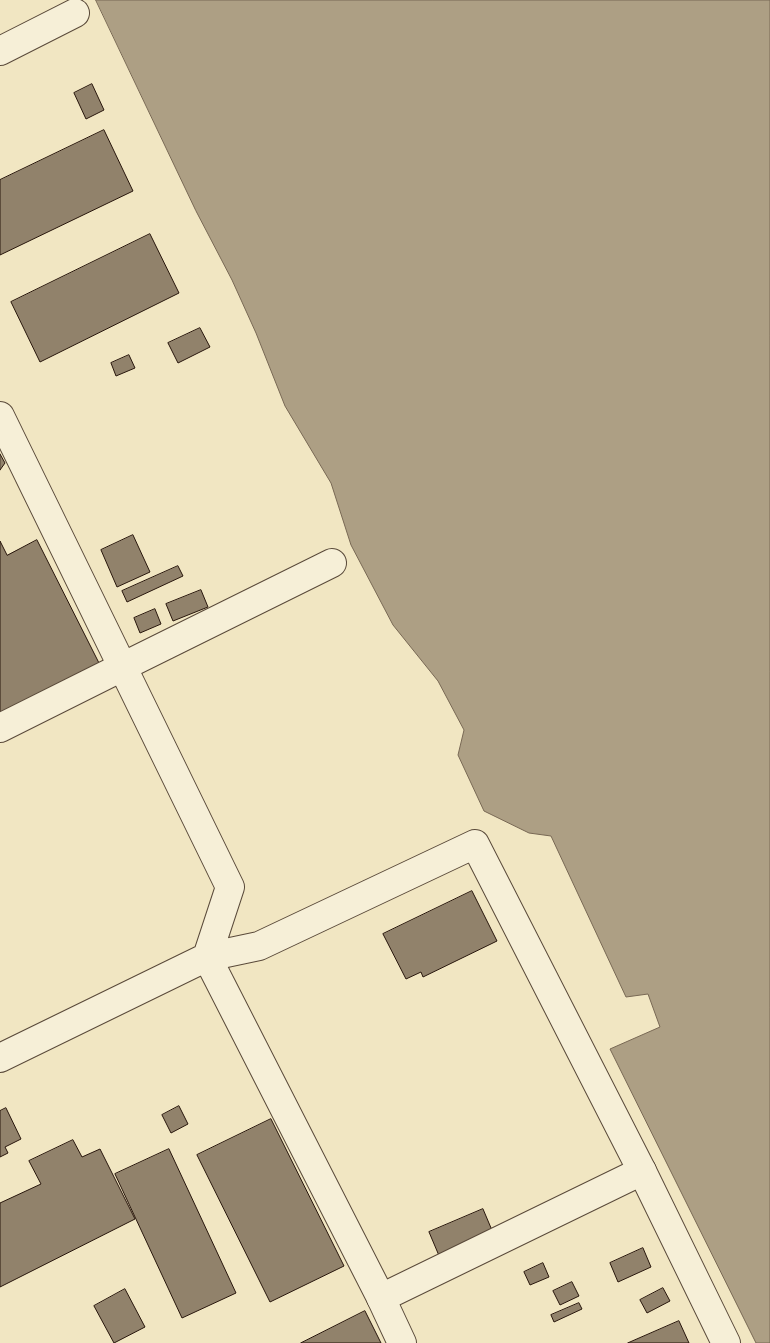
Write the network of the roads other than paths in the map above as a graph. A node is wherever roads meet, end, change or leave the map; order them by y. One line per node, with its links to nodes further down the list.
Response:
1 (75, 13): 2 (street)
2 (0, 51)
3 (0, 416): 5 (street)
4 (332, 563): 5 (street)
5 (122, 667): 6 (street); 7 (street)
6 (0, 728)
7 (208, 957): 8 (street); 9 (street); 10 (street)
8 (0, 1058)
9 (642, 1171): 10 (street); 12 (street)
10 (381, 1298): 11 (street)
11 (402, 1343)
12 (726, 1343)

